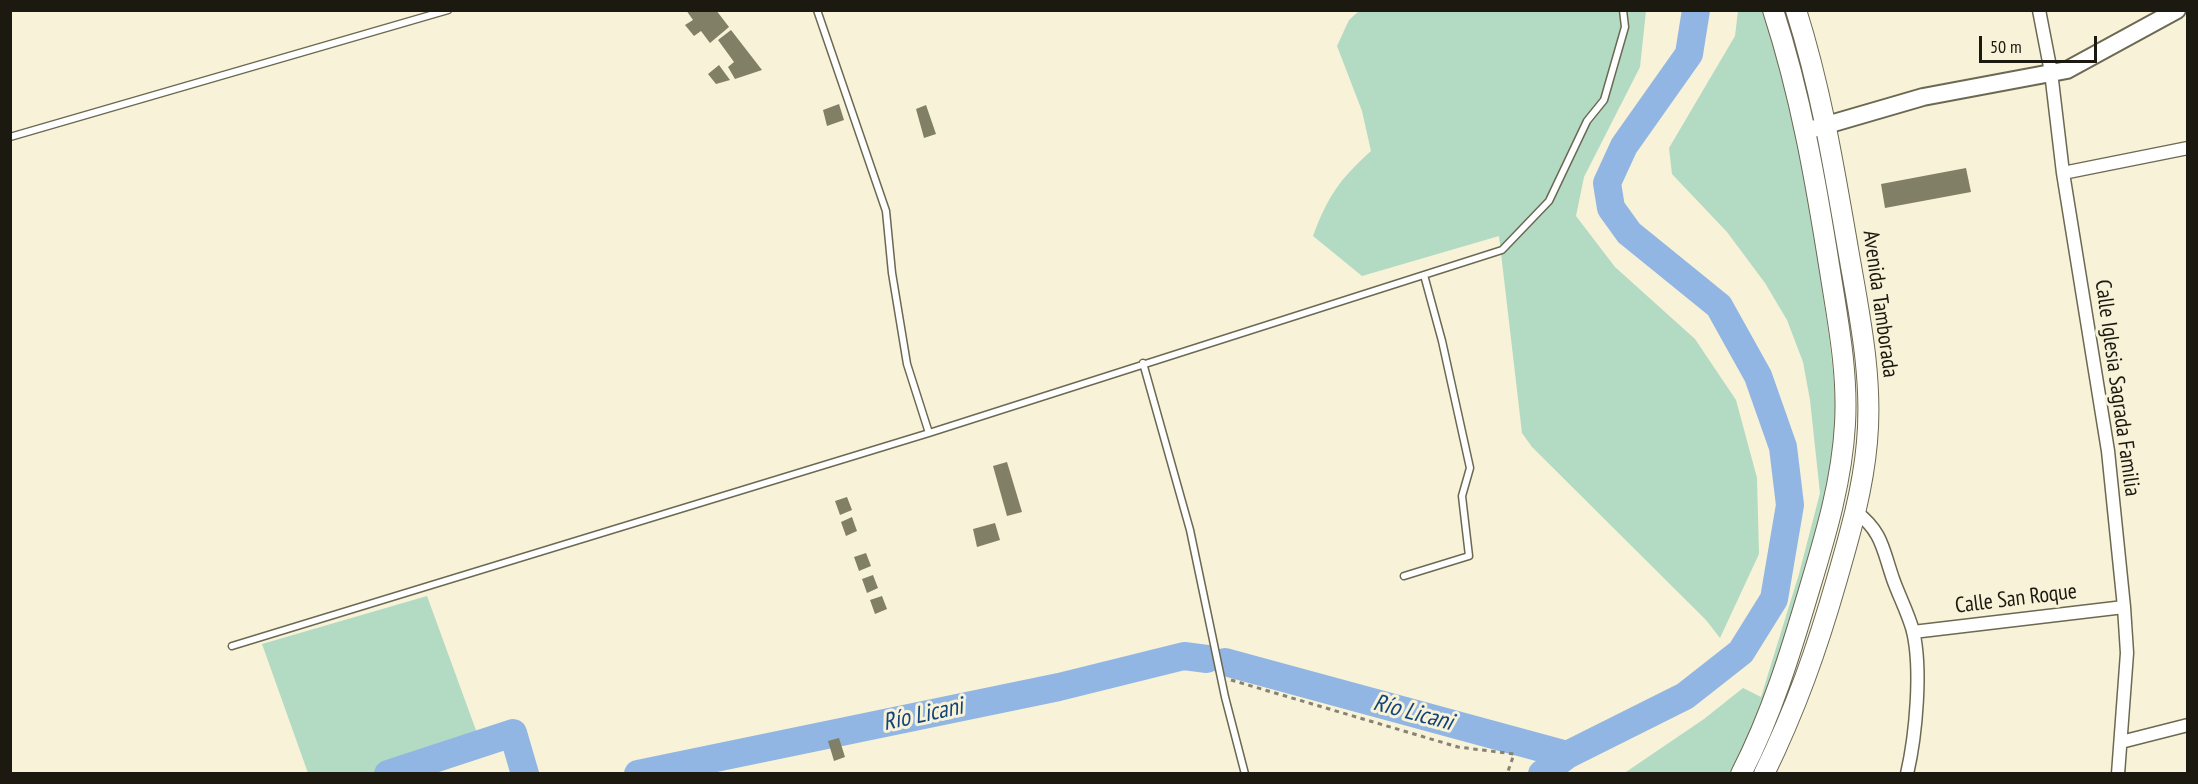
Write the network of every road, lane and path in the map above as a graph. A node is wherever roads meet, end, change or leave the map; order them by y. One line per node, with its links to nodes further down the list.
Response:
1 (448, 10): 11 (lane)
2 (817, 10): 16 (lane)
3 (1623, 10): 14 (lane)
4 (1773, 10): 10 (main road, Avenida Tamborada)
5 (1796, 10): 9 (main road, Avenida Tamborada)
6 (2038, 10): 8 (street, Calle Iglesia Sagrada Familia)
7 (2177, 10): 8 (street)
8 (2051, 72): 9 (street); 13 (street, Calle Iglesia Sagrada Familia)
9 (1826, 124): 10 (street); 17 (main road, Avenida Tamborada)
10 (1806, 131): 27 (main road, Avenida Tamborada)
11 (10, 137)
12 (2187, 148): 13 (street)
13 (2063, 173): 19 (street, Calle Iglesia Sagrada Familia)
14 (1424, 274): 15 (lane); 18 (lane)
15 (1143, 363): 16 (lane); 22 (lane)
16 (929, 433): 21 (lane)
17 (1856, 512): 20 (street); 28 (main road, Avenida Tamborada)
18 (1404, 576)
19 (2124, 607): 20 (street, Calle San Roque); 24 (street, Calle Iglesia Sagrada Familia)
20 (1913, 632): 29 (street)
21 (232, 646)
22 (1221, 677): 25 (lane); 26 (path)
23 (2187, 725): 24 (street)
24 (2121, 742): 30 (street, Calle Iglesia Sagrada Familia)
25 (1245, 774)
26 (1508, 774)
27 (1741, 774)
28 (1764, 774)
29 (1907, 774)
30 (2118, 774)

